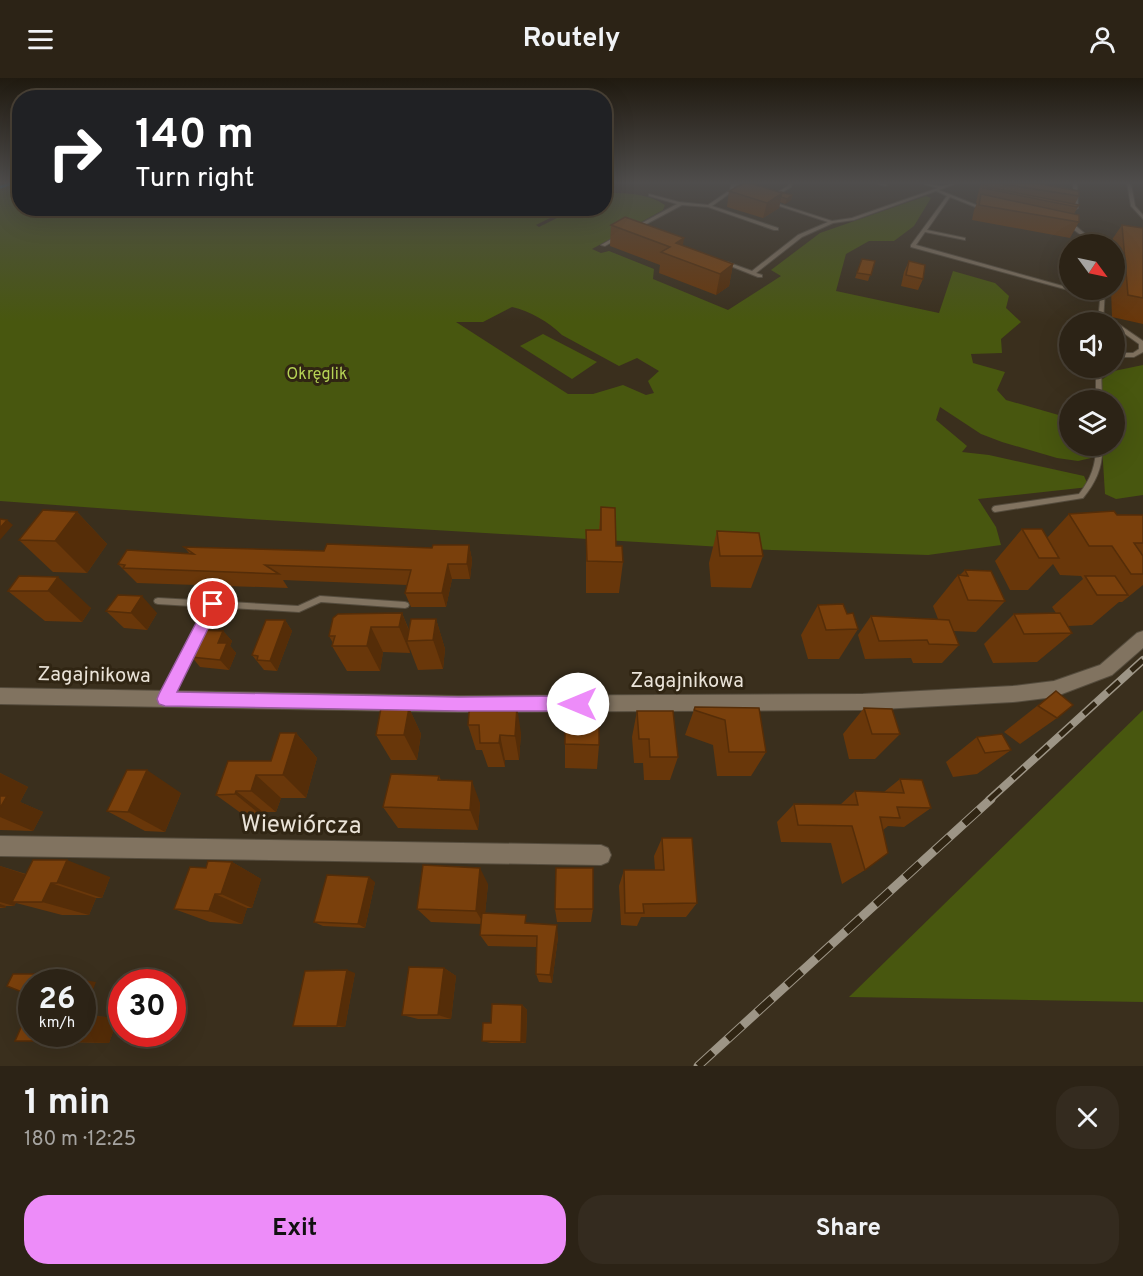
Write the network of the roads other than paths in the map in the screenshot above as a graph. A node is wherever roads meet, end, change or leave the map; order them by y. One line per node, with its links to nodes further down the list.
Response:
1 (634, 229): 4 (lane)
2 (816, 229): 9 (lane)
3 (924, 231): 6 (lane); 11 (lane)
4 (645, 233)
5 (624, 234): 7 (lane)
6 (963, 239)
7 (603, 245)
8 (721, 261): 9 (lane)
9 (753, 273): 10 (lane)
10 (760, 276)
11 (1059, 287)
12 (1125, 331): 13 (lane)
13 (1125, 355)
14 (1100, 456): 15 (lane)
15 (995, 509)
16 (158, 601): 17 (lane)
17 (213, 604): 18 (lane); 21 (lane)
18 (405, 604)
19 (1143, 638): 21 (street, Zagajnikowa)
20 (0, 696): 21 (street, Zagajnikowa)
21 (165, 699)
22 (0, 846): 23 (street, Wiewiórcza)
23 (601, 855)

